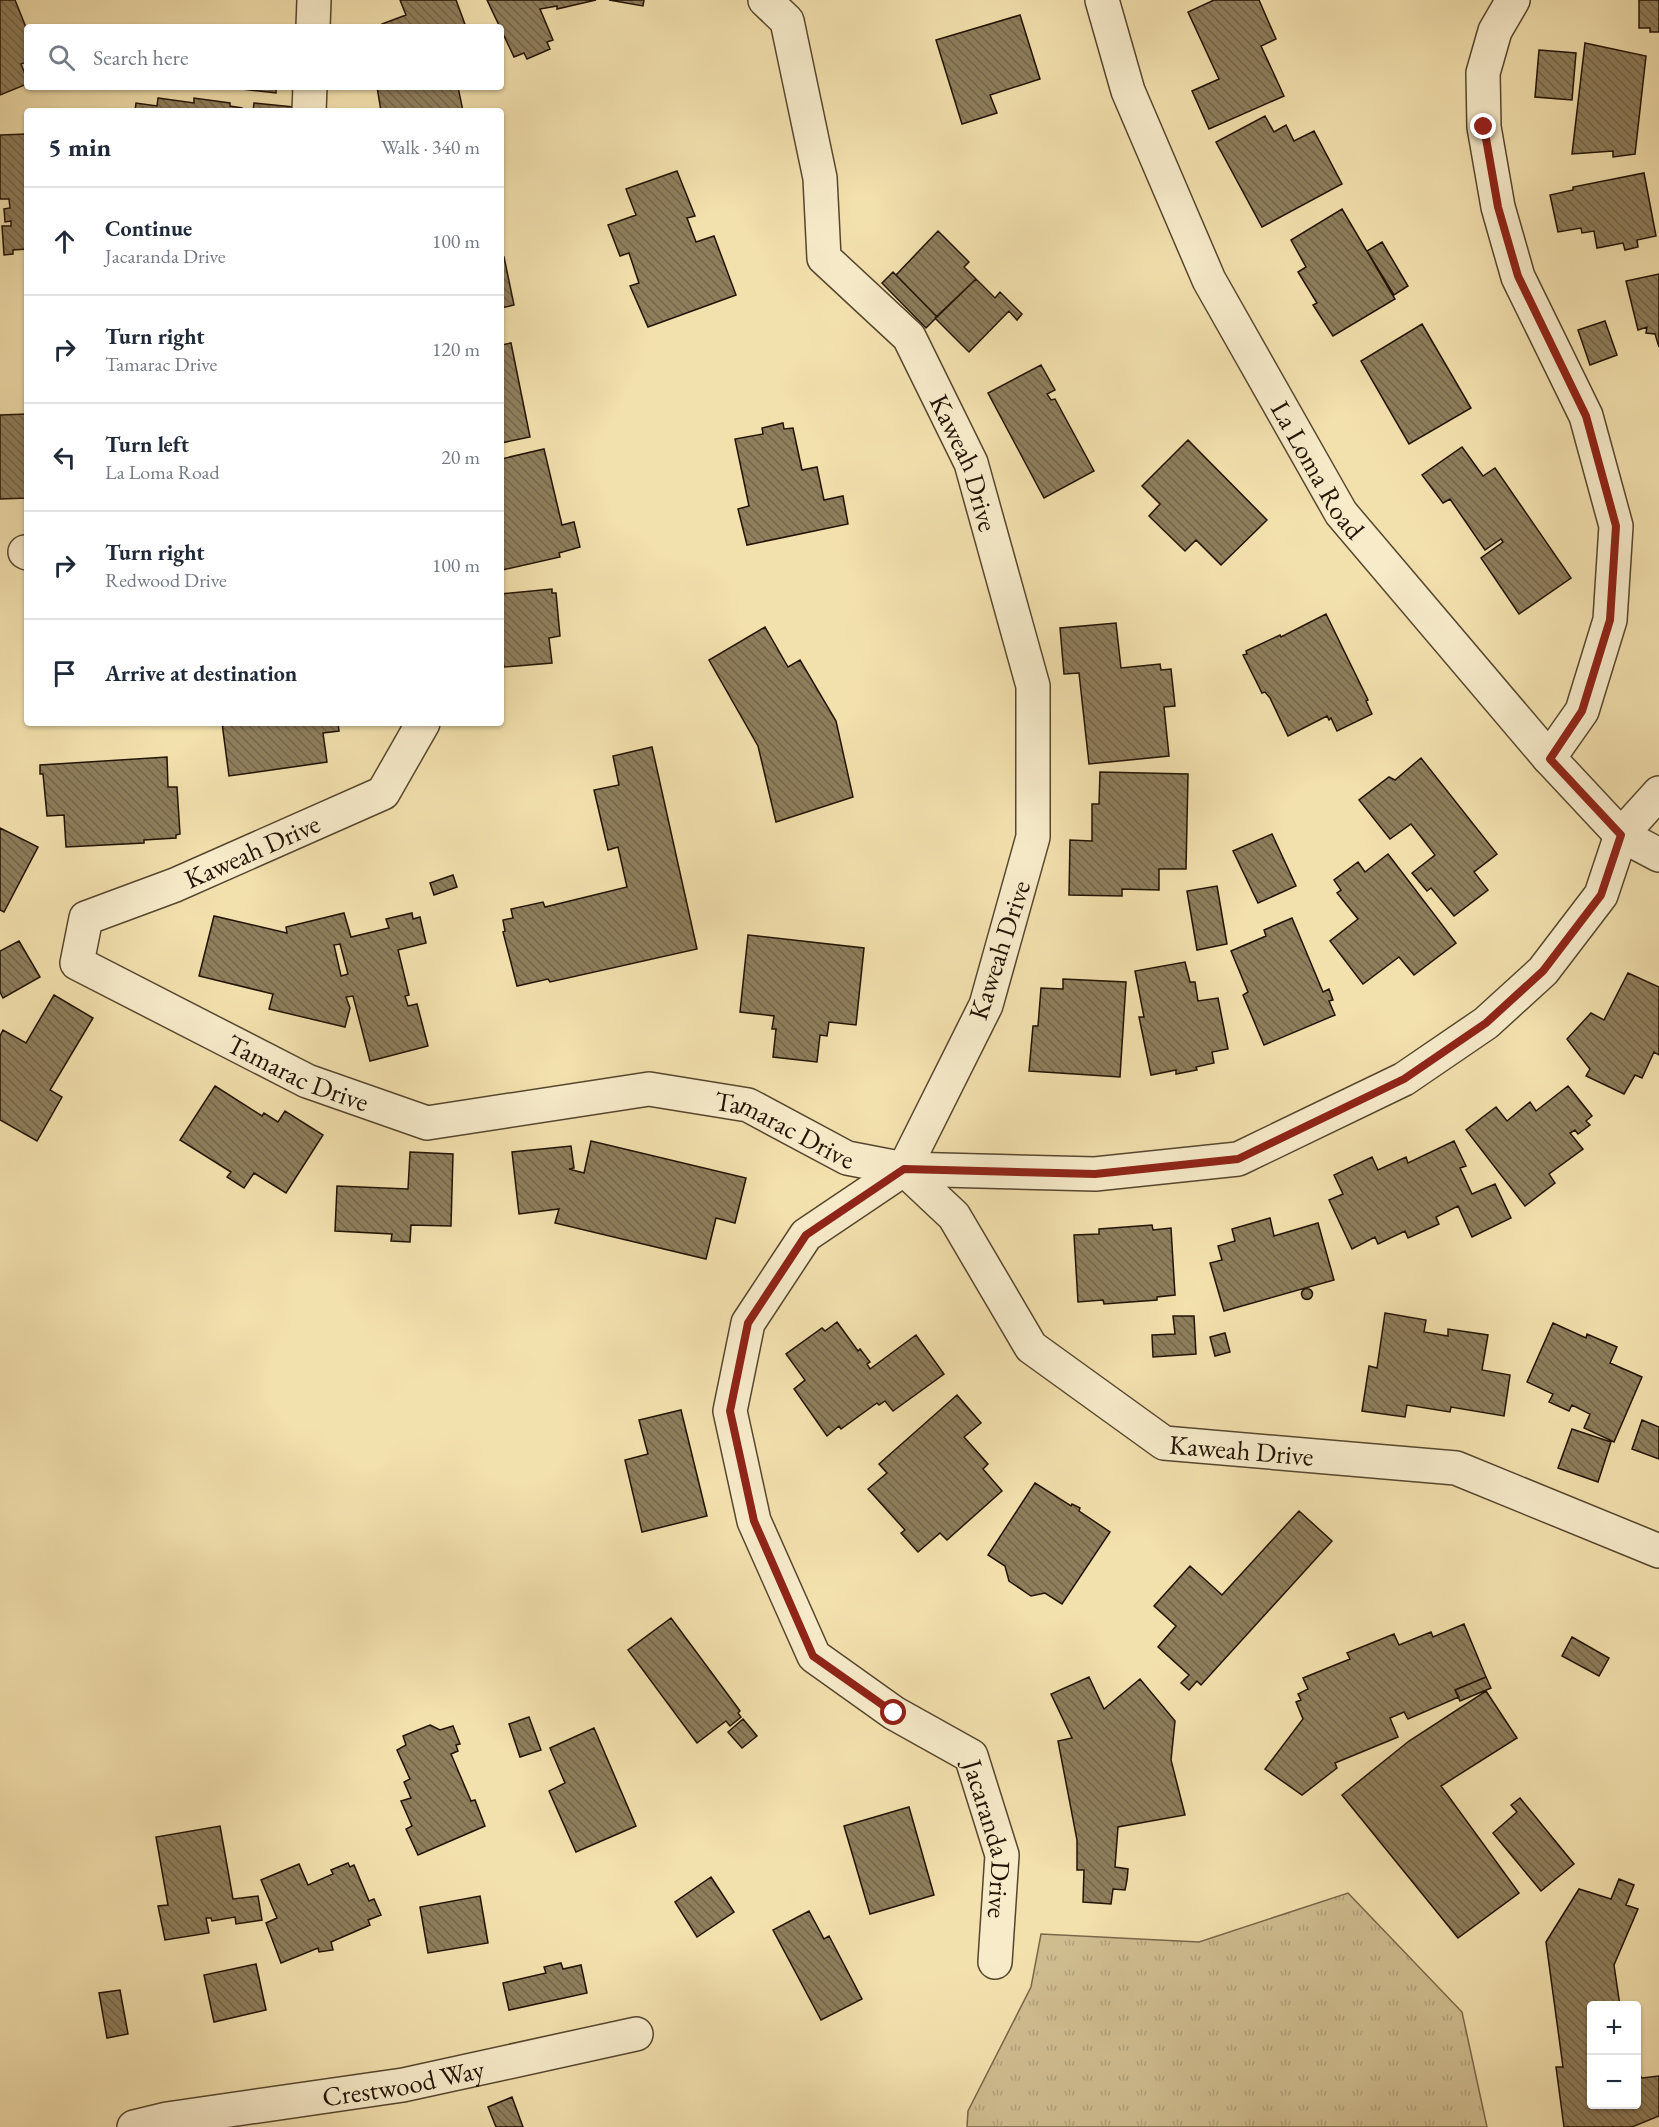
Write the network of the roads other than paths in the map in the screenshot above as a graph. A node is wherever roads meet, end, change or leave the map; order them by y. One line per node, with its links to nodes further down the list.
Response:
1 (314, 0): 5 (street)
2 (765, 0): 14 (street, Kaweah Drive)
3 (1102, 0): 9 (street, La Loma Road)
4 (1514, 0): 9 (street)
5 (313, 24)
6 (310, 90): 7 (street)
7 (309, 108)
8 (421, 726): 13 (street, Kaweah Drive)
9 (1550, 759): 11 (street, La Loma Road)
10 (1659, 793): 11 (street, Tamarac Drive)
11 (1621, 835): 12 (street, La Loma Road); 14 (street, Tamarac Drive)
12 (1659, 855)
13 (77, 963): 14 (street, Tamarac Drive)
14 (904, 1169): 15 (street, Kaweah Drive); 16 (street, Jacaranda Drive)
15 (1659, 1551)
16 (995, 1962)
17 (636, 2034): 18 (street, Crestwood Way)
18 (134, 2127)

